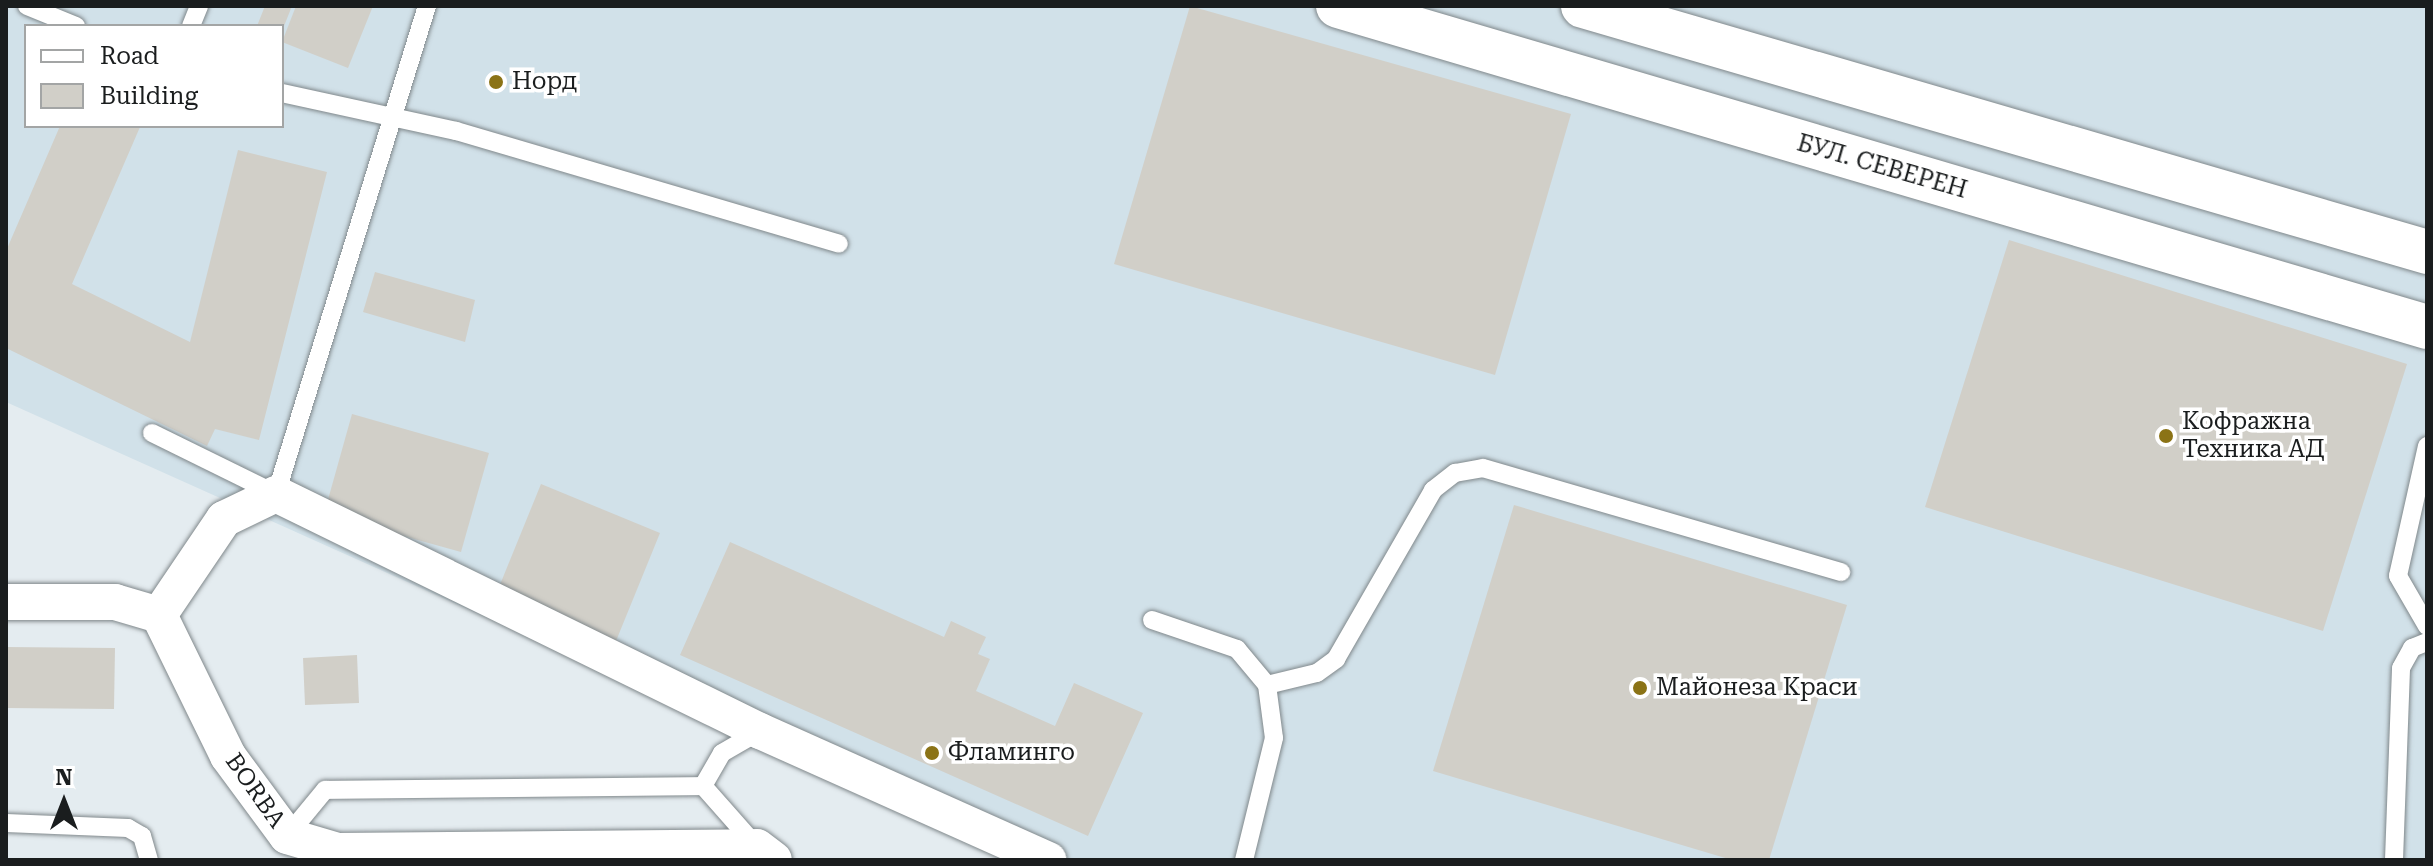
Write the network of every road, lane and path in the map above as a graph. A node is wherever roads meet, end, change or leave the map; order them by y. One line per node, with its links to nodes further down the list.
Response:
1 (27, 6): 5 (lane)
2 (427, 6): 7 (lane)
3 (1338, 6): 10 (main road, БУЛ. СЕВЕРЕН)
4 (1583, 6): 9 (main road)
5 (71, 24)
6 (284, 93): 7 (lane)
7 (393, 118): 8 (lane); 13 (lane)
8 (839, 244)
9 (2427, 252)
10 (2427, 327)
11 (152, 433): 13 (lane)
12 (2427, 446): 18 (lane)
13 (276, 494): 16 (street); 21 (street)
14 (1841, 572): 20 (lane)
15 (6, 602): 16 (street)
16 (159, 615): 24 (street, BORBA)
17 (1152, 620): 20 (lane)
18 (2427, 626)
19 (2427, 642): 29 (lane)
20 (1267, 685): 28 (lane)
21 (760, 731): 22 (lane); 26 (street)
22 (703, 786): 24 (lane); 25 (lane)
23 (6, 823): 27 (lane)
24 (287, 836): 25 (street, BORBA)
25 (765, 854)
26 (1052, 858)
27 (149, 860)
28 (1244, 860)
29 (2394, 860)

